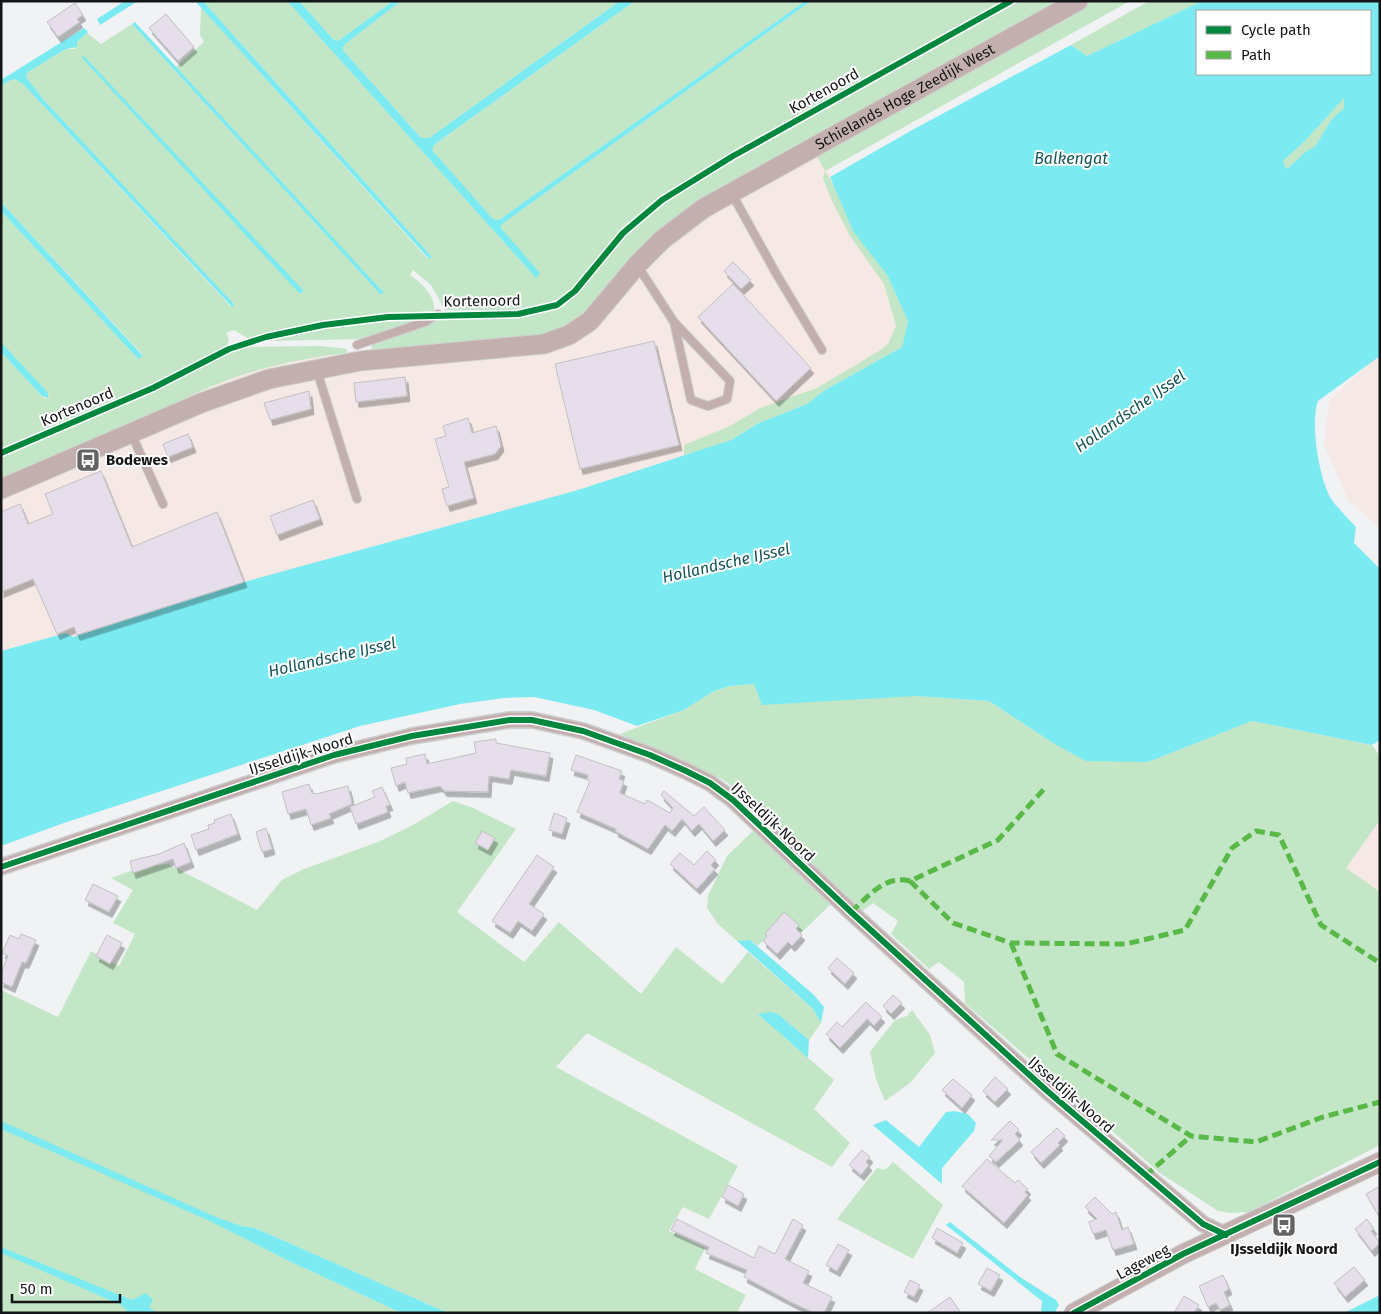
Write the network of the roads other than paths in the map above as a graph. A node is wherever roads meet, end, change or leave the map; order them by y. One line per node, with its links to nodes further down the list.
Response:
1 (1078, 1): 2 (street, Schielands Hoge Zeedijk West)
2 (732, 193): 3 (street); 7 (lane)
3 (637, 265): 5 (lane); 8 (street)
4 (438, 314): 6 (lane)
5 (674, 322): 5 (lane)
6 (357, 345)
7 (822, 350)
8 (316, 369): 9 (street); 11 (lane)
9 (131, 433): 10 (street); 12 (lane)
10 (1, 489)
11 (357, 499)
12 (163, 504)
13 (1, 867): 15 (street, IJsseldijk-Noord)
14 (1380, 1162): 15 (street)
15 (1226, 1236): 16 (street, Lageweg)
16 (1074, 1313)

